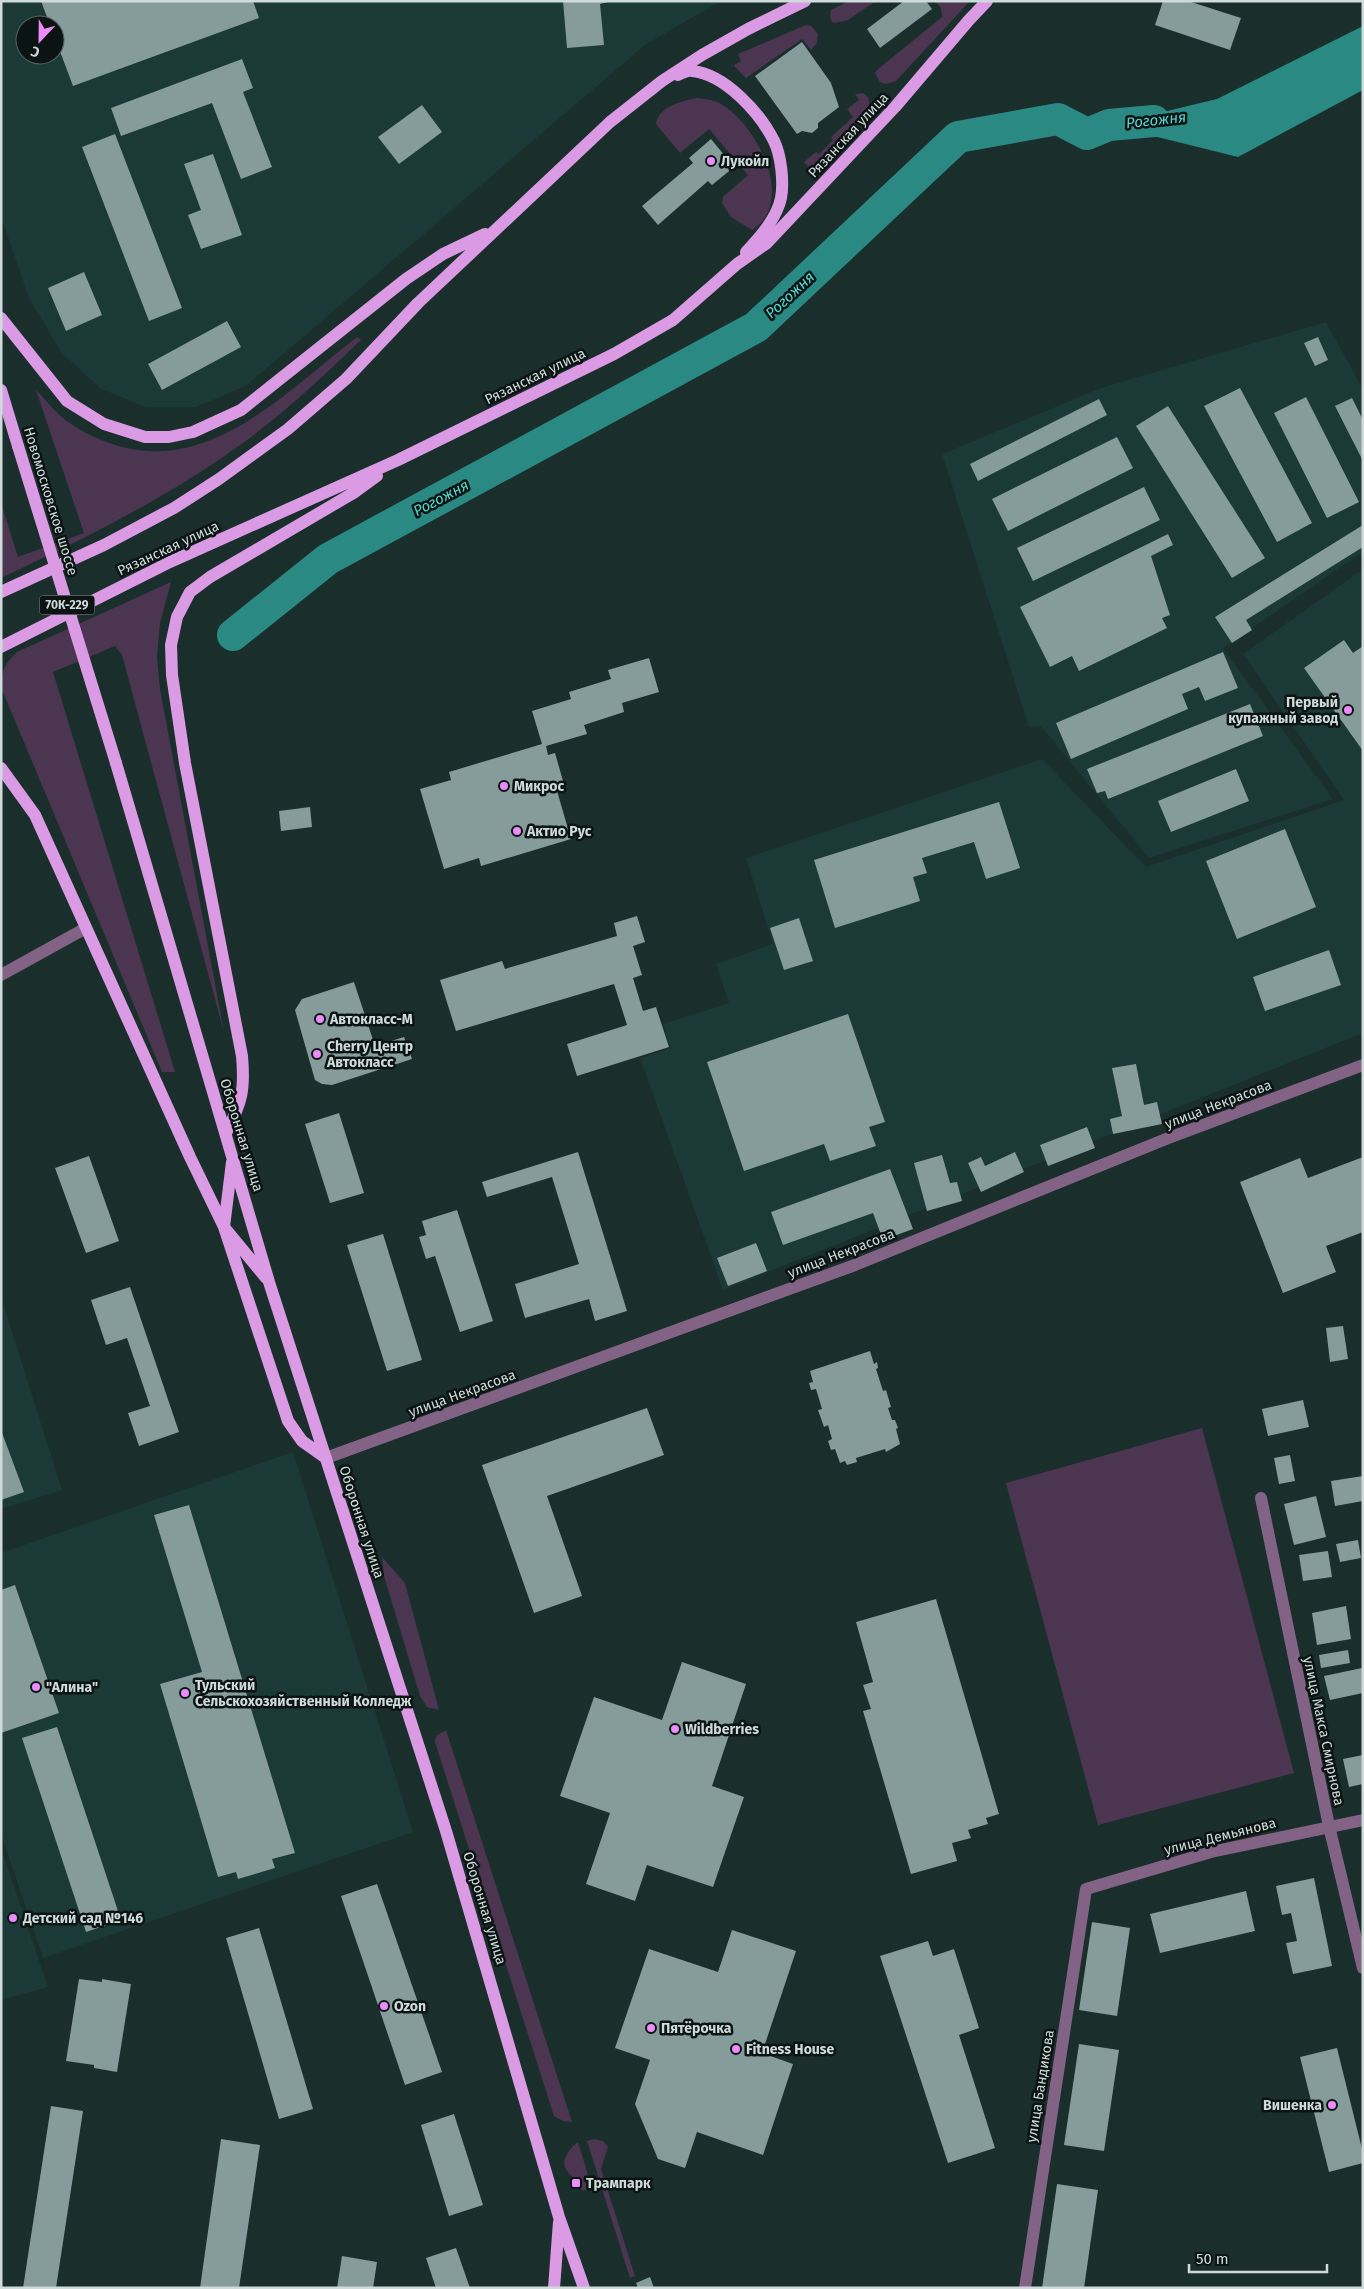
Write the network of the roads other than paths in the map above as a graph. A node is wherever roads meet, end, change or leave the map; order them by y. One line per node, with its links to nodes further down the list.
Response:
1 (805, 1): 3 (main road)
2 (987, 1): 5 (main road, Рязанская улица)
3 (662, 81): 4 (main road); 5 (main road)
4 (494, 230): 6 (main road); 9 (main road)
5 (737, 264): 8 (main road, Рязанская улица)
6 (1, 318)
7 (1, 390): 11 (main road, Новомосковское шоссе / 70К-229, bridge)
8 (398, 460): 10 (main road, Рязанская улица); 16 (main road)
9 (1, 592)
10 (1, 646)
11 (116, 763): 16 (main road, Оборонная улица)
12 (1, 768): 13 (main road)
13 (86, 928): 14 (street); 18 (main road)
14 (1, 975)
15 (1363, 1064): 22 (street, улица Некрасова)
16 (226, 1132): 17 (main road, Оборонная улица)
17 (232, 1157): 18 (main road); 19 (main road, Оборонная улица)
18 (224, 1227): 19 (main road); 21 (main road)
19 (270, 1282): 20 (main road, Оборонная улица)
20 (319, 1435): 21 (main road); 22 (main road, Оборонная улица)
21 (302, 1441): 22 (main road)
22 (326, 1458): 28 (main road, Оборонная улица)
23 (1261, 1498): 25 (street, улица Макса Смирнова)
24 (1363, 1820): 25 (street, улица Демьянова)
25 (1329, 1826): 26 (street, улица Демьянова); 27 (street, улица Макса Смирнова)
26 (1086, 1889): 31 (street, улица Бандикова)
27 (1363, 1968)
28 (559, 2217): 29 (main road); 30 (main road, Оборонная улица)
29 (554, 2288)
30 (584, 2288)
31 (1024, 2288)

